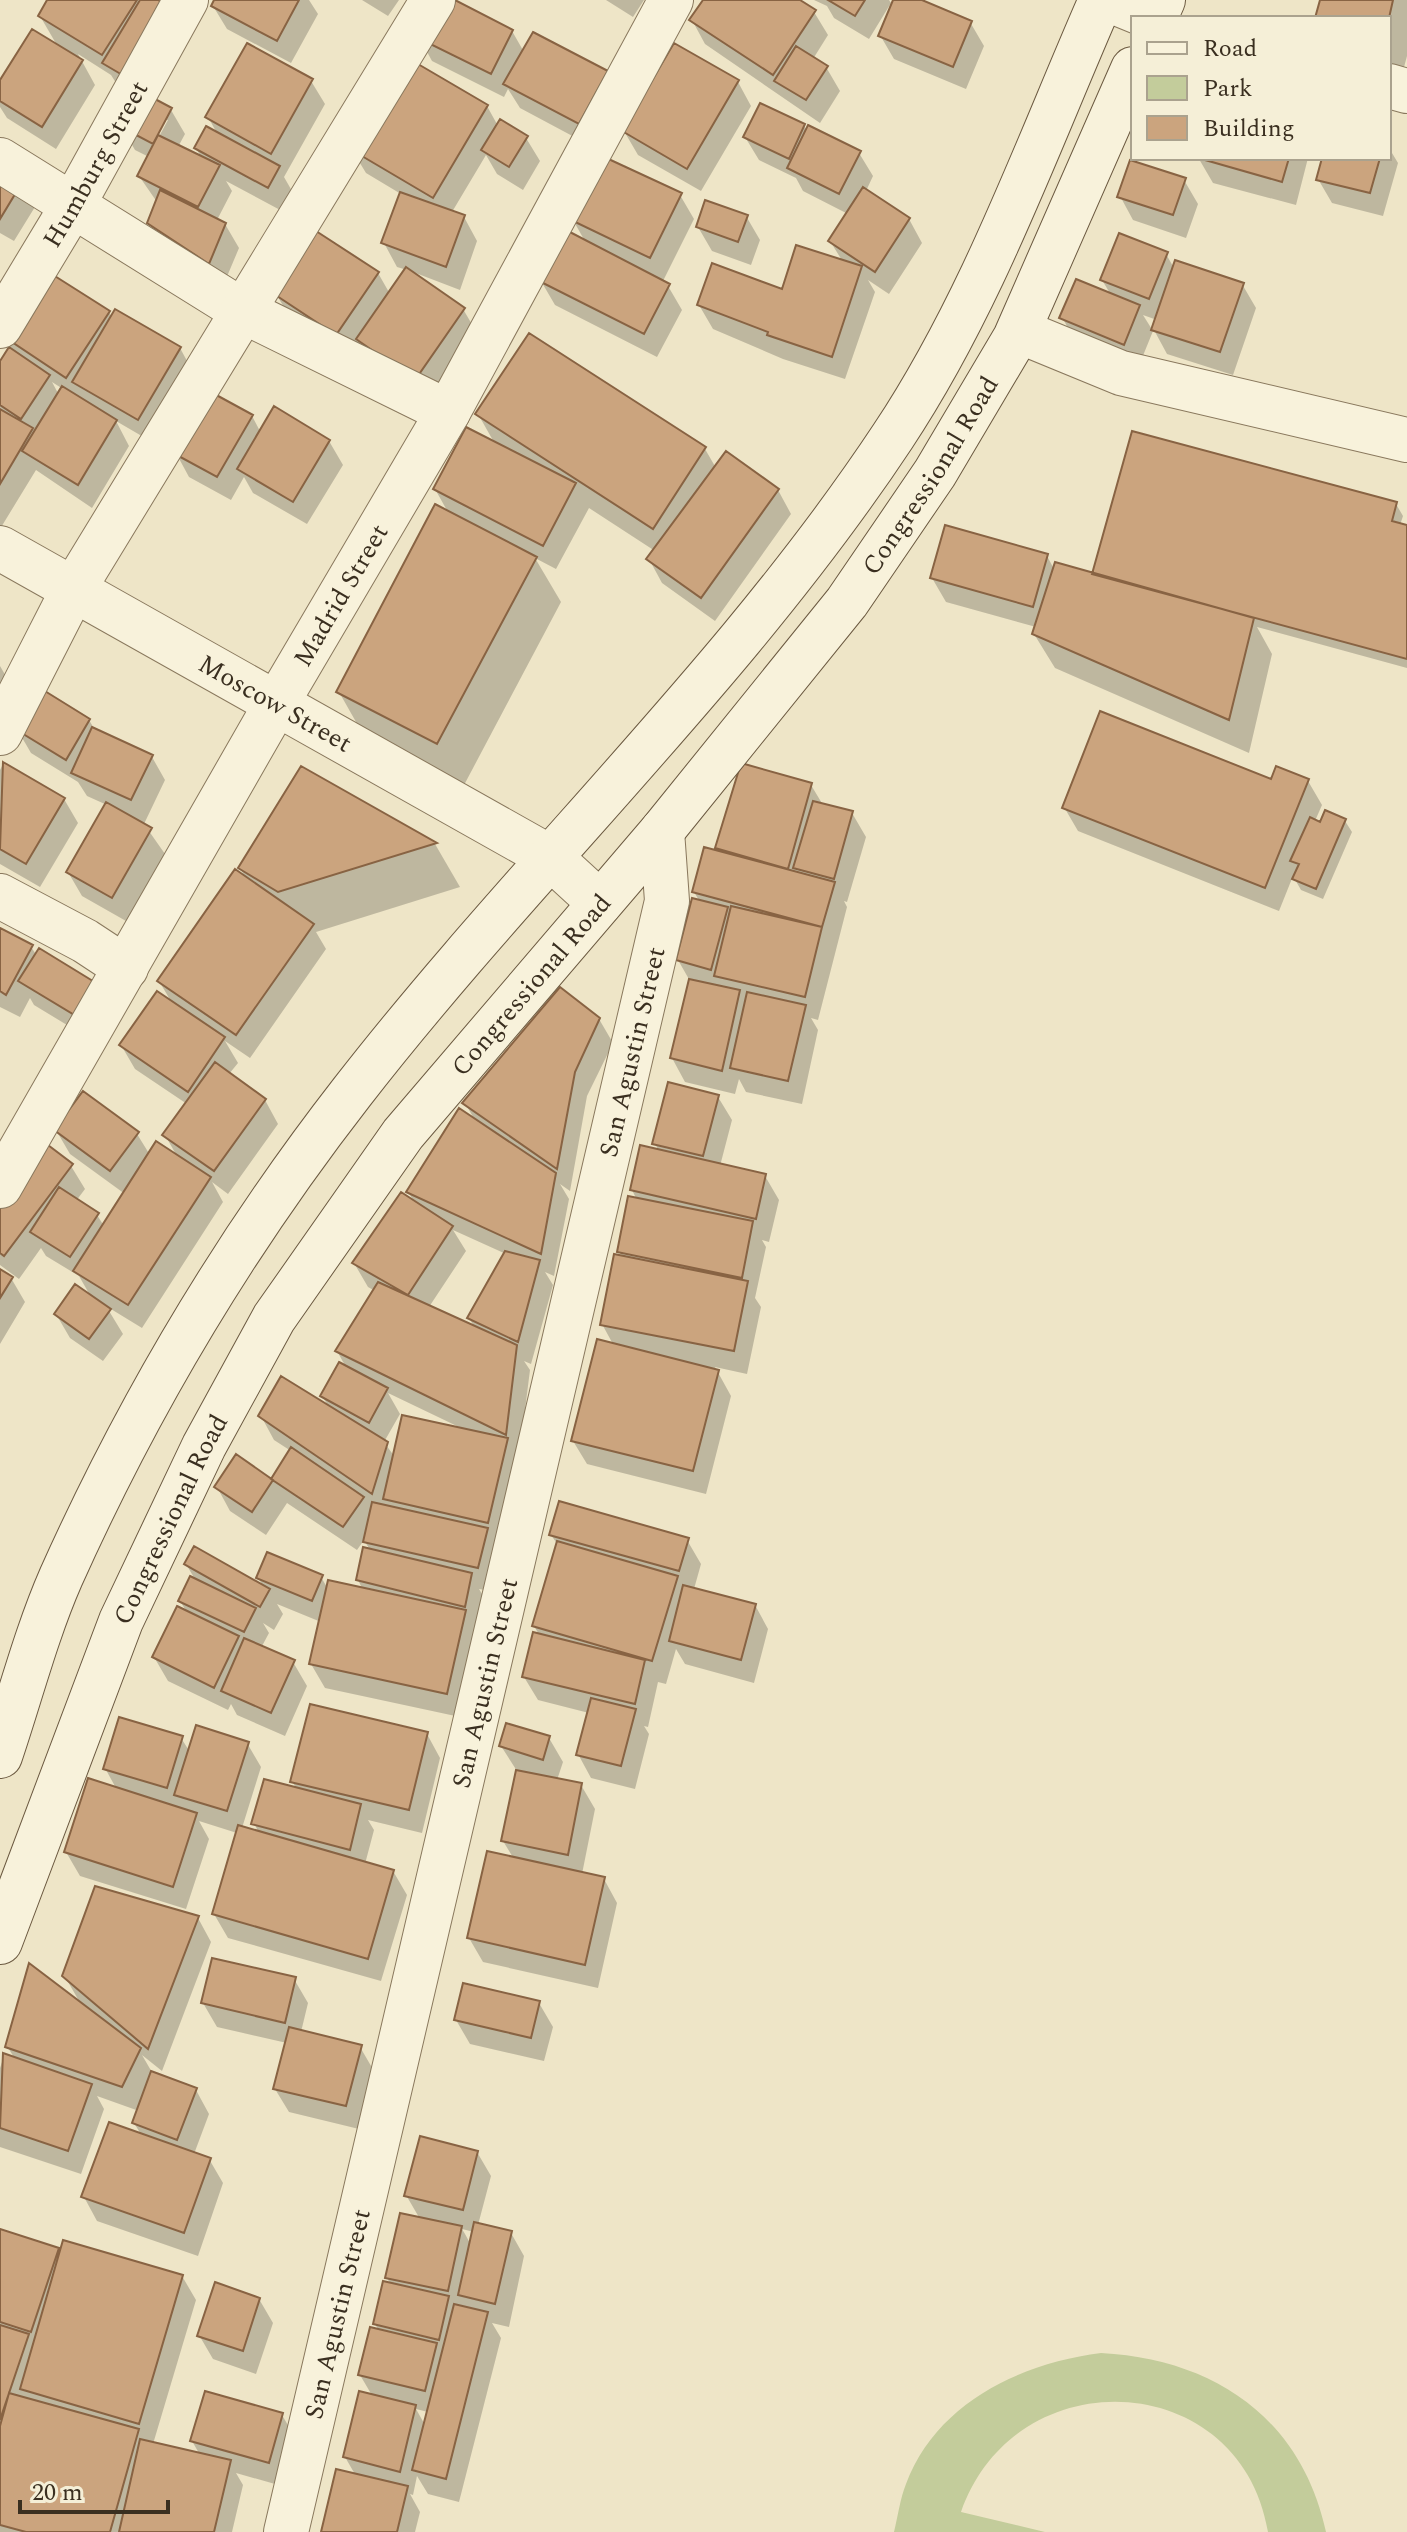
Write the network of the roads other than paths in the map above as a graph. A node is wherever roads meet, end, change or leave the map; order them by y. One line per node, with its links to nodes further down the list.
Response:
1 (186, 0): 9 (street, Humburg Street)
2 (433, 0): 10 (street)
3 (671, 0): 13 (street, Madrid Street)
4 (1101, 0): 20 (street, Congressional Road)
5 (1109, 0): 6 (street)
6 (1149, 16)
7 (1131, 74): 12 (street, Congressional Road)
8 (0, 160): 9 (street)
9 (73, 205): 10 (street); 11 (street, Humburg Street)
10 (241, 310): 13 (street); 16 (street)
11 (0, 326)
12 (1019, 331): 14 (street); 19 (street, Congressional Road)
13 (448, 412): 17 (street, Madrid Street)
14 (1407, 440)
15 (0, 548): 16 (street, Moscow Street)
16 (73, 590): 17 (street, Moscow Street); 18 (street)
17 (275, 706): 20 (street, Moscow Street); 23 (street, Madrid Street)
18 (0, 733)
19 (662, 831): 22 (street, Congressional Road); 27 (street, San Agustin Street)
20 (551, 858): 22 (street, Moscow Street); 25 (street, Congressional Road)
21 (0, 896): 23 (street)
22 (600, 903): 26 (street, Congressional Road)
23 (126, 968): 24 (street, Madrid Street)
24 (0, 1186)
25 (0, 1756)
26 (0, 1942)
27 (286, 2532)

